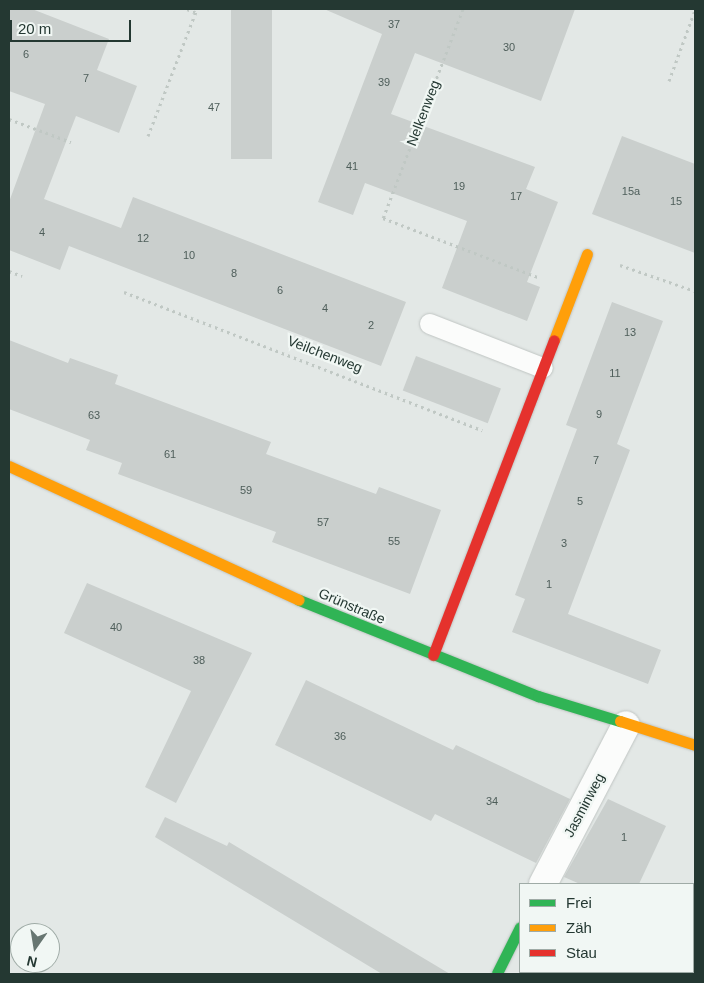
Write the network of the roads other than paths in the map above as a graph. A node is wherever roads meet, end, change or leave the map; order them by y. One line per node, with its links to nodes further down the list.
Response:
1 (587, 254): 3 (street)
2 (430, 324): 3 (lane)
3 (543, 368): 5 (street)
4 (9, 466): 5 (street, Grünstraße)
5 (433, 655): 6 (street, Grünstraße)
6 (626, 725): 7 (street, Grünstraße); 8 (street, Jasminweg)
7 (695, 745)
8 (544, 883)
9 (519, 929): 10 (street)
10 (497, 973)

